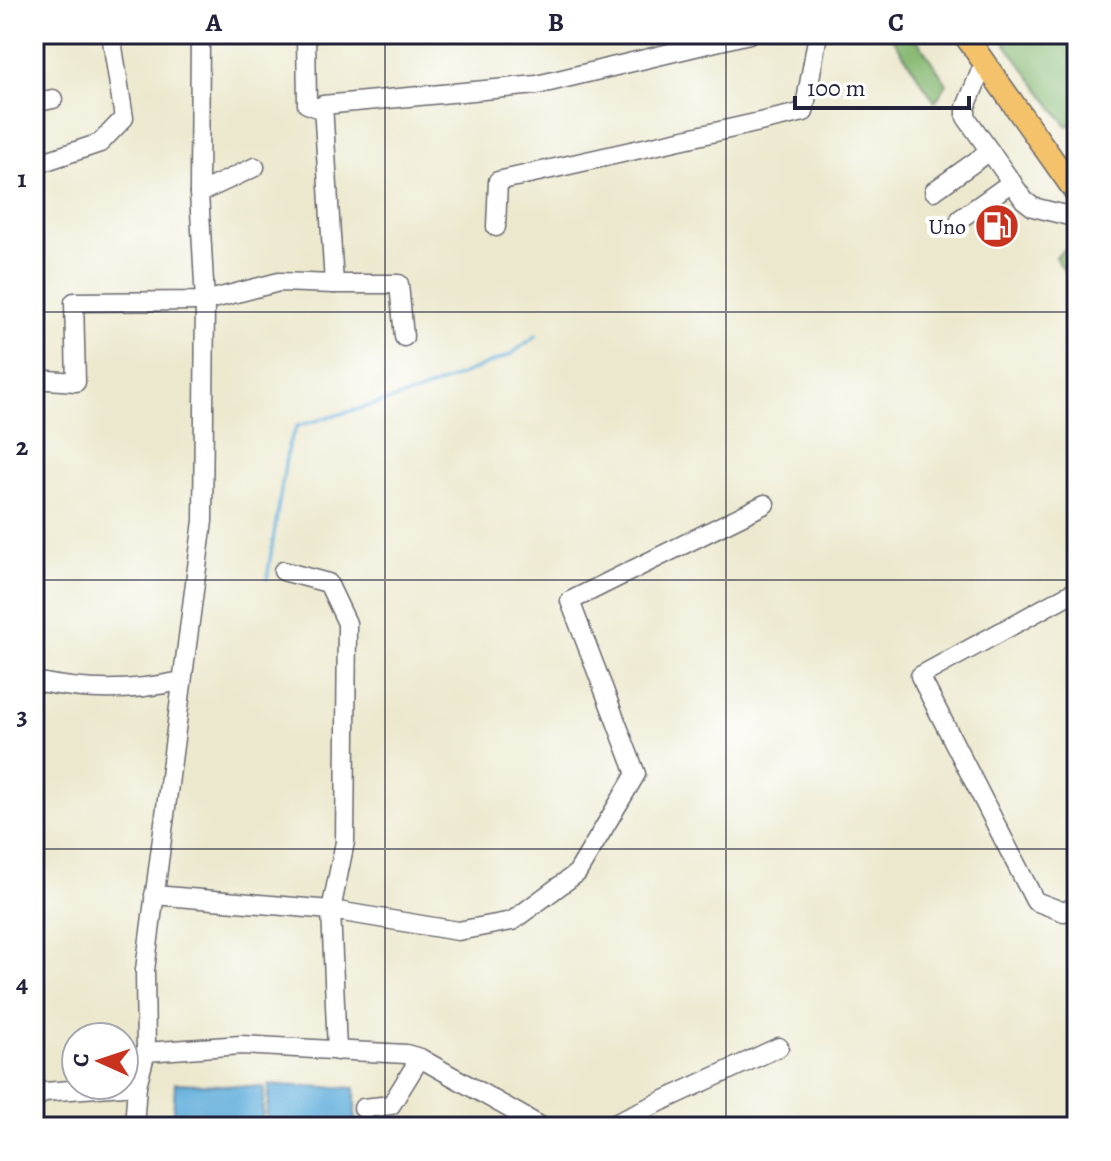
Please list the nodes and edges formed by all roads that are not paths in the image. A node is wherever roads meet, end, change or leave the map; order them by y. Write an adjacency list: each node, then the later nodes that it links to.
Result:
1 (111, 34): 12 (street)
2 (200, 34): 16 (street)
3 (306, 34): 10 (street)
4 (749, 34): 10 (street)
5 (818, 34): 20 (street)
6 (964, 34): 7 (main road)
7 (984, 63): 11 (street); 17 (main road)
8 (53, 99): 9 (street)
9 (34, 103)
10 (323, 110): 21 (street)
11 (990, 151): 14 (street); 15 (street)
12 (34, 165)
13 (255, 167): 16 (street)
14 (1012, 182): 18 (street); 19 (street)
15 (934, 191)
16 (199, 193): 22 (street)
17 (1077, 194)
18 (1077, 218)
19 (960, 219)
20 (496, 227)
21 (334, 284): 22 (street); 23 (street)
22 (205, 301): 24 (street); 29 (street)
23 (404, 337)
24 (34, 379)
25 (765, 504): 32 (street)
26 (283, 571): 32 (street)
27 (1077, 590): 31 (street)
28 (34, 681): 29 (street)
29 (182, 681): 30 (street)
30 (154, 895): 32 (street); 35 (street)
31 (1077, 905)
32 (331, 910): 34 (street)
33 (779, 1047): 44 (street)
34 (337, 1051): 35 (street); 36 (street)
35 (146, 1052): 37 (street)
36 (420, 1058): 41 (street); 43 (street)
37 (140, 1074)
38 (60, 1091): 39 (street)
39 (34, 1100)
40 (136, 1101): 42 (street)
41 (363, 1108)
42 (134, 1127)
43 (542, 1127)
44 (606, 1127)

